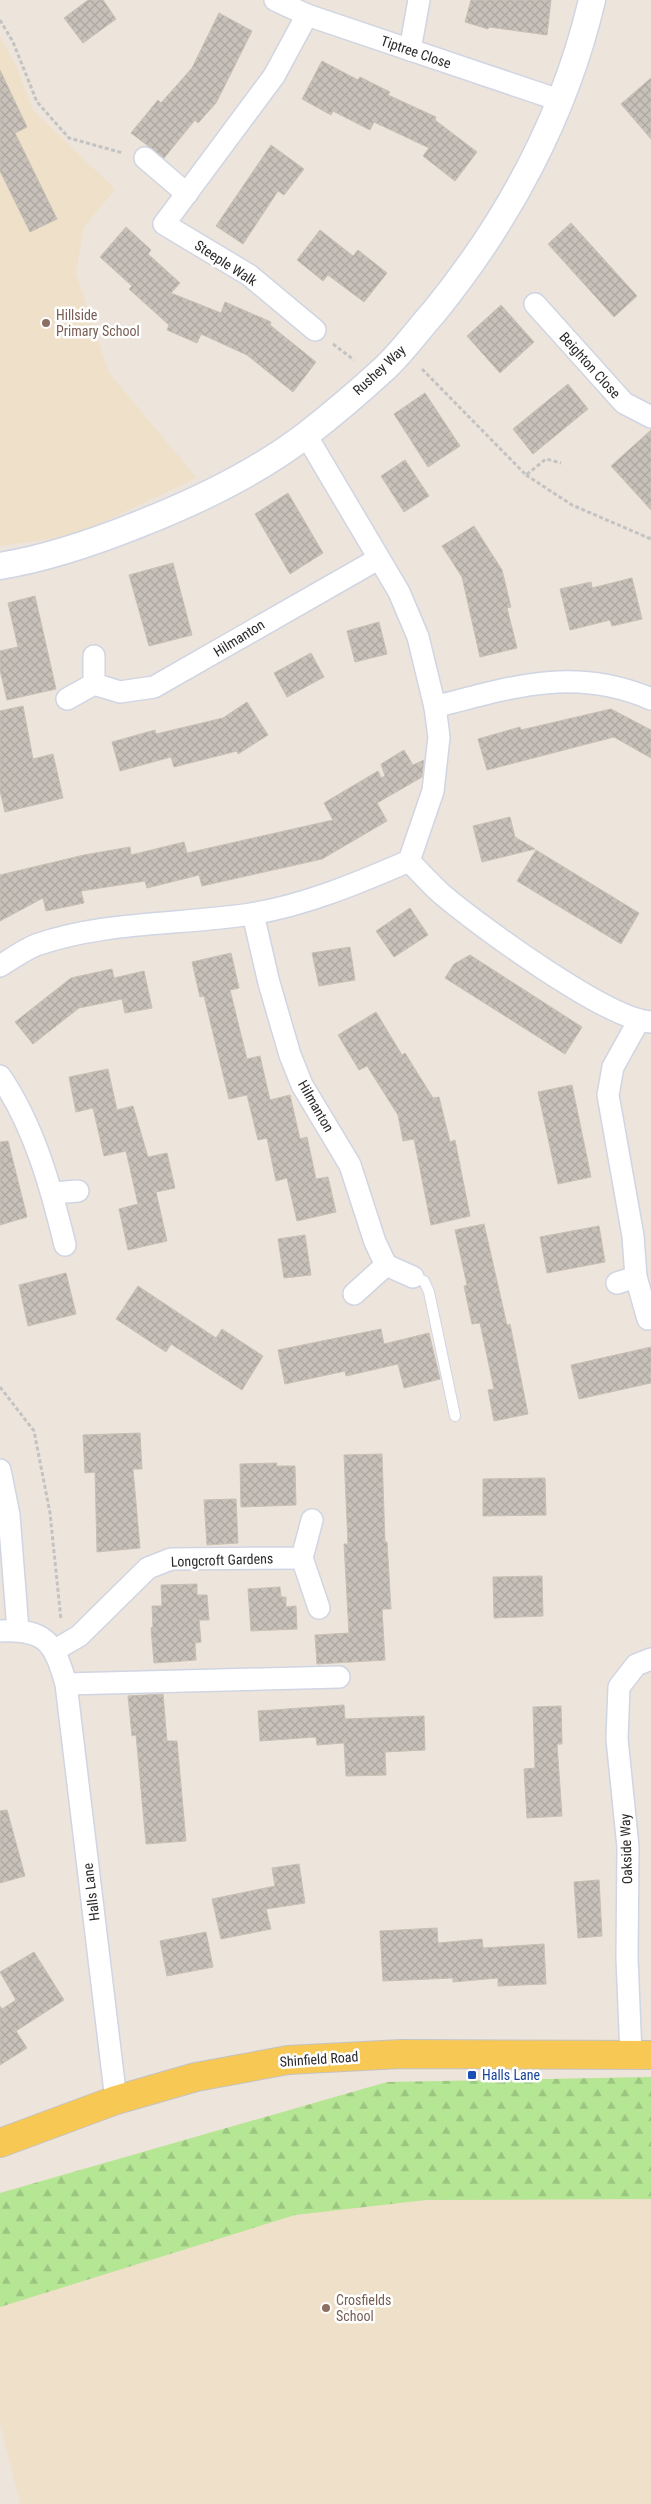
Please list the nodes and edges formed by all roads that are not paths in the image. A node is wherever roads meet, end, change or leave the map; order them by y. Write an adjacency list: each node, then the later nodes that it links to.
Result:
1 (275, 0): 4 (street, Tiptree Close)
2 (419, 0): 5 (street)
3 (592, 0): 6 (street, Rushey Way)
4 (307, 16): 5 (street, Tiptree Close); 8 (street, Steeple Walk)
5 (410, 50): 6 (street, Tiptree Close)
6 (559, 100): 12 (street, Rushey Way)
7 (144, 158): 8 (street)
8 (187, 194): 10 (street, Steeple Walk)
9 (535, 304): 11 (street, Beighton Close)
10 (315, 330)
11 (651, 417)
12 (306, 435): 13 (street); 14 (street, Rushey Way)
13 (378, 559): 16 (street, Hilmanton); 19 (street)
14 (0, 566)
15 (94, 656): 16 (street)
16 (94, 684): 18 (street)
17 (651, 699): 19 (street)
18 (67, 700)
19 (435, 707): 20 (street)
20 (409, 861): 21 (street); 23 (street)
21 (253, 914): 22 (street); 28 (street, Hilmanton)
22 (0, 966)
23 (644, 1022): 31 (street)
24 (0, 1076): 26 (street)
25 (78, 1191): 26 (street)
26 (53, 1193): 27 (street)
27 (65, 1245)
28 (386, 1265): 29 (street); 30 (street)
29 (412, 1277): 32 (lane)
30 (354, 1294)
31 (648, 1319)
32 (455, 1416)
33 (0, 1470): 37 (street)
34 (312, 1520): 35 (street)
35 (302, 1558): 36 (street); 38 (street, Longcroft Gardens)
36 (319, 1608)
37 (9, 1631): 38 (street)
38 (55, 1650): 41 (street, Halls Lane)
39 (651, 1659): 42 (street, Oakside Way)
40 (338, 1677): 41 (street)
41 (66, 1684): 43 (street, Halls Lane)
42 (641, 2055): 43 (main road, Shinfield Road)
43 (116, 2100): 44 (main road, Shinfield Road)
44 (0, 2143)

